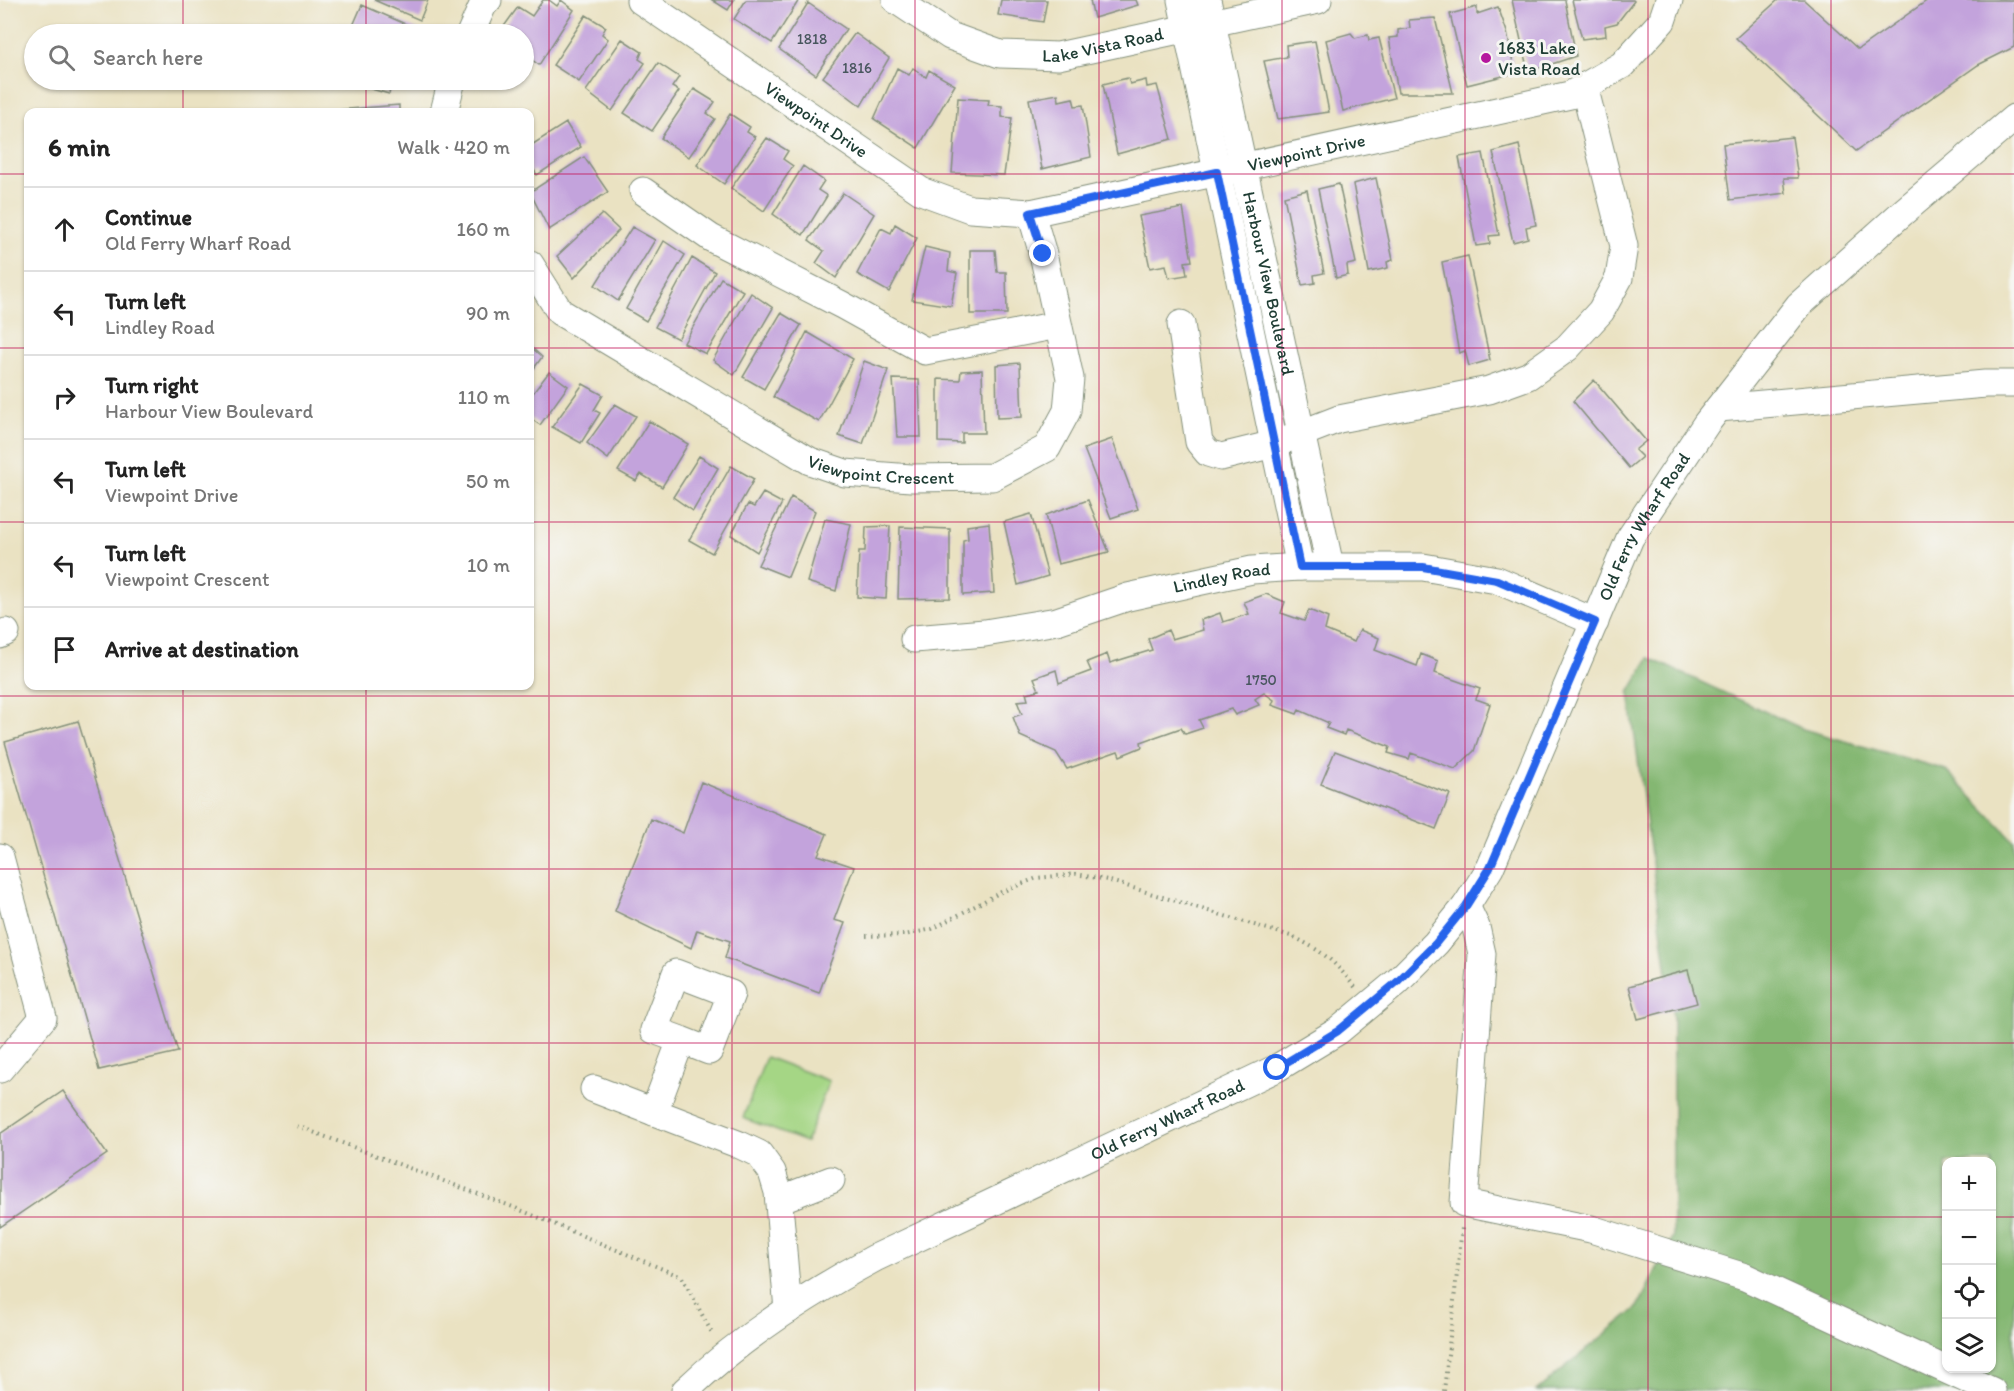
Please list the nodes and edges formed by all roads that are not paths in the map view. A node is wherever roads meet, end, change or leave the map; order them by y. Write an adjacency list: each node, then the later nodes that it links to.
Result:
1 (488, 0): 8 (street)
2 (640, 0): 15 (street, Viewpoint Drive)
3 (896, 0): 7 (street, Lake Vista Road)
4 (1181, 0): 7 (street, Harbour View Boulevard)
5 (1318, 0): 7 (street, Lake Vista Road)
6 (1669, 0): 9 (street, Viewpoint Drive)
7 (1202, 17): 13 (street, Harbour View Boulevard)
8 (474, 24)
9 (1584, 86): 13 (street, Viewpoint Drive); 21 (street)
10 (450, 90): 11 (street)
11 (445, 108)
12 (2014, 118): 20 (street, Old Ferry Wharf Road)
13 (1230, 169): 15 (street, Viewpoint Drive); 21 (street, Harbour View Boulevard); 22 (street, Harbour View Boulevard)
14 (643, 191): 18 (street)
15 (1030, 213): 18 (street, Viewpoint Crescent)
16 (534, 270): 18 (street, Viewpoint Crescent)
17 (1181, 324): 22 (street)
18 (1058, 325)
19 (2014, 384): 20 (street)
20 (1719, 408): 25 (street, Old Ferry Wharf Road)
21 (1301, 434): 22 (street); 23 (street, Harbour View Boulevard)
22 (1274, 444): 24 (street, Harbour View Boulevard)
23 (1330, 566): 24 (street, Lindley Road); 25 (street, Lindley Road)
24 (1300, 567): 26 (street, Lindley Road)
25 (1595, 622): 28 (street, Old Ferry Wharf Road)
26 (914, 639)
27 (0, 857): 30 (street)
28 (1466, 906): 35 (street, Old Ferry Wharf Road); 37 (street)
29 (681, 1040): 32 (street)
30 (0, 1069)
31 (594, 1089): 32 (street)
32 (654, 1112): 34 (street)
33 (831, 1180): 34 (street)
34 (779, 1200): 35 (street)
35 (788, 1310): 36 (street, Old Ferry Wharf Road)
36 (686, 1391)
37 (1992, 1391)

